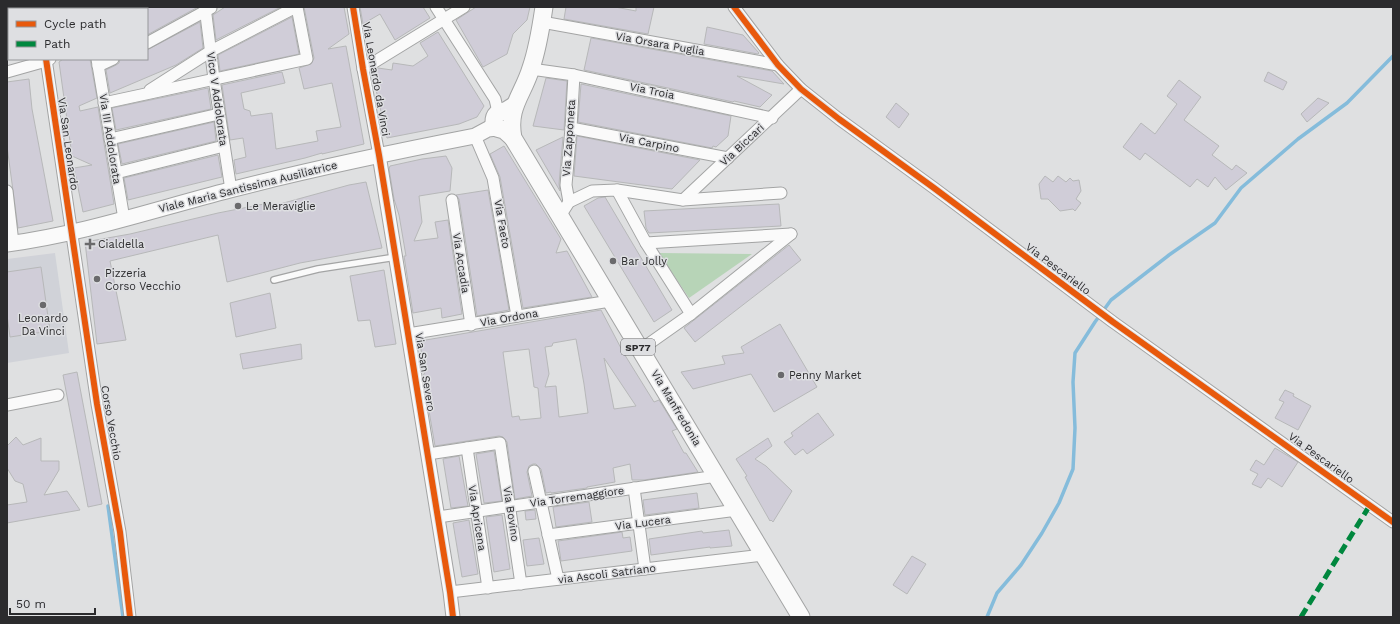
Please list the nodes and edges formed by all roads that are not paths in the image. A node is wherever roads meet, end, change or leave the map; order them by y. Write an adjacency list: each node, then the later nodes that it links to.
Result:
1 (296, 7): 10 (street); 20 (street)
2 (353, 7): 16 (street, Via Leonardo da Vinci)
3 (436, 7): 8 (street, Via Faeto)
4 (464, 7): 8 (street)
5 (734, 7): 15 (street, Via Pescariello)
6 (208, 8): 9 (street); 10 (street, Vico V Addolorata)
7 (543, 15): 15 (street, Via Orsara Puglia); 17 (main road)
8 (444, 20): 16 (street); 26 (street, Via Faeto)
9 (148, 42)
10 (211, 51): 20 (street, Vico V Addolorata); 22 (street)
11 (47, 60): 14 (street); 42 (street, Via San Leonardo)
12 (109, 60): 13 (street)
13 (97, 63): 23 (street, Via III Addolorata)
14 (18, 64): 18 (street)
15 (778, 65): 21 (street, Via Pescariello)
16 (363, 69): 30 (street, Via Leonardo da Vinci)
17 (531, 69): 19 (street, Via Troia); 26 (main road)
18 (7, 72)
19 (574, 75): 25 (street, Via Troia); 27 (street, Via Zapponeta)
20 (214, 79): 22 (street); 24 (street, Vico V Addolorata)
21 (801, 89): 25 (street, Via Biccari); 65 (street, Via Pescariello)
22 (144, 94): 23 (street)
23 (104, 103): 28 (street, Via III Addolorata)
24 (219, 114): 28 (street); 29 (street, Vico V Addolorata)
25 (772, 118): 31 (street, Via Biccari)
26 (501, 123): 30 (main road, Viale Maria Santissima Ausiliatrice); 40 (main road, Via Manfredonia / SP77); 49 (street, Via Faeto)
27 (571, 128): 31 (street, Via Carpino); 39 (street, Via Zapponeta)
28 (110, 139): 32 (street, Via III Addolorata)
29 (224, 146): 32 (street); 33 (street, Vico V Addolorata)
30 (379, 154): 33 (main road, Viale Maria Santissima Ausiliatrice); 45 (street, Via San Severo)
31 (728, 158): 38 (street, Via Biccari)
32 (116, 172): 41 (street, Via III Addolorata)
33 (231, 190): 41 (main road, Viale Maria Santissima Ausiliatrice)
34 (617, 190): 38 (street); 39 (street); 44 (street)
35 (7, 191): 43 (street)
36 (781, 193): 38 (street)
37 (452, 200): 50 (street, Via Accadia)
38 (683, 200)
39 (570, 202): 40 (street)
40 (560, 216): 47 (main road, Via Manfredonia / SP77)
41 (124, 219): 42 (main road, Viale Maria Santissima Ausiliatrice)
42 (71, 232): 43 (main road, Viale Maria Santissima Ausiliatrice); 74 (street, Corso Vecchio)
43 (10, 243)
44 (646, 243): 48 (street); 48 (street)
45 (396, 257): 46 (lane); 51 (street, Via San Severo)
46 (274, 280)
47 (610, 301): 49 (street, Via Ordona); 52 (main road, Via Manfredonia / SP77)
48 (691, 314): 52 (street)
49 (517, 316): 50 (street, Via Ordona)
50 (471, 325): 51 (street, Via Ordona)
51 (408, 334): 56 (street, Via San Severo)
52 (640, 350): 58 (main road, Via Manfredonia / SP77)
53 (58, 396): 54 (street)
54 (7, 405)
55 (467, 448): 56 (street); 61 (street, Via Bovino); 63 (street, Via Apricena)
56 (428, 454): 64 (street, Via San Severo)
57 (534, 471): 60 (street)
58 (717, 476): 59 (street, Via Torremaggiore); 62 (main road, Via Manfredonia / SP77)
59 (634, 488): 60 (street, Via Torremaggiore); 66 (street)
60 (540, 502): 61 (street, Via Torremaggiore); 67 (street)
61 (510, 507): 63 (street, Via Torremaggiore); 71 (street, Via Bovino)
62 (737, 510): 66 (street, Via Lucera); 68 (main road, Via Manfredonia / SP77)
63 (476, 512): 64 (street, Via Torremaggiore); 72 (street, Via Apricena)
64 (438, 517): 73 (street, Via San Severo)
65 (1393, 522)
66 (639, 523): 67 (street, Via Lucera); 69 (street)
67 (548, 535): 70 (street)
68 (763, 555): 69 (street, via Ascoli Satriano); 76 (main road, Via Manfredonia / SP77)
69 (645, 569): 70 (street, via Ascoli Satriano)
70 (558, 579): 71 (street, via Ascoli Satriano)
71 (521, 584): 72 (street, via Ascoli Satriano)
72 (488, 588): 73 (street, via Ascoli Satriano)
73 (450, 592): 75 (street, Via San Severo)
74 (130, 617)
75 (453, 617)
76 (801, 617)

